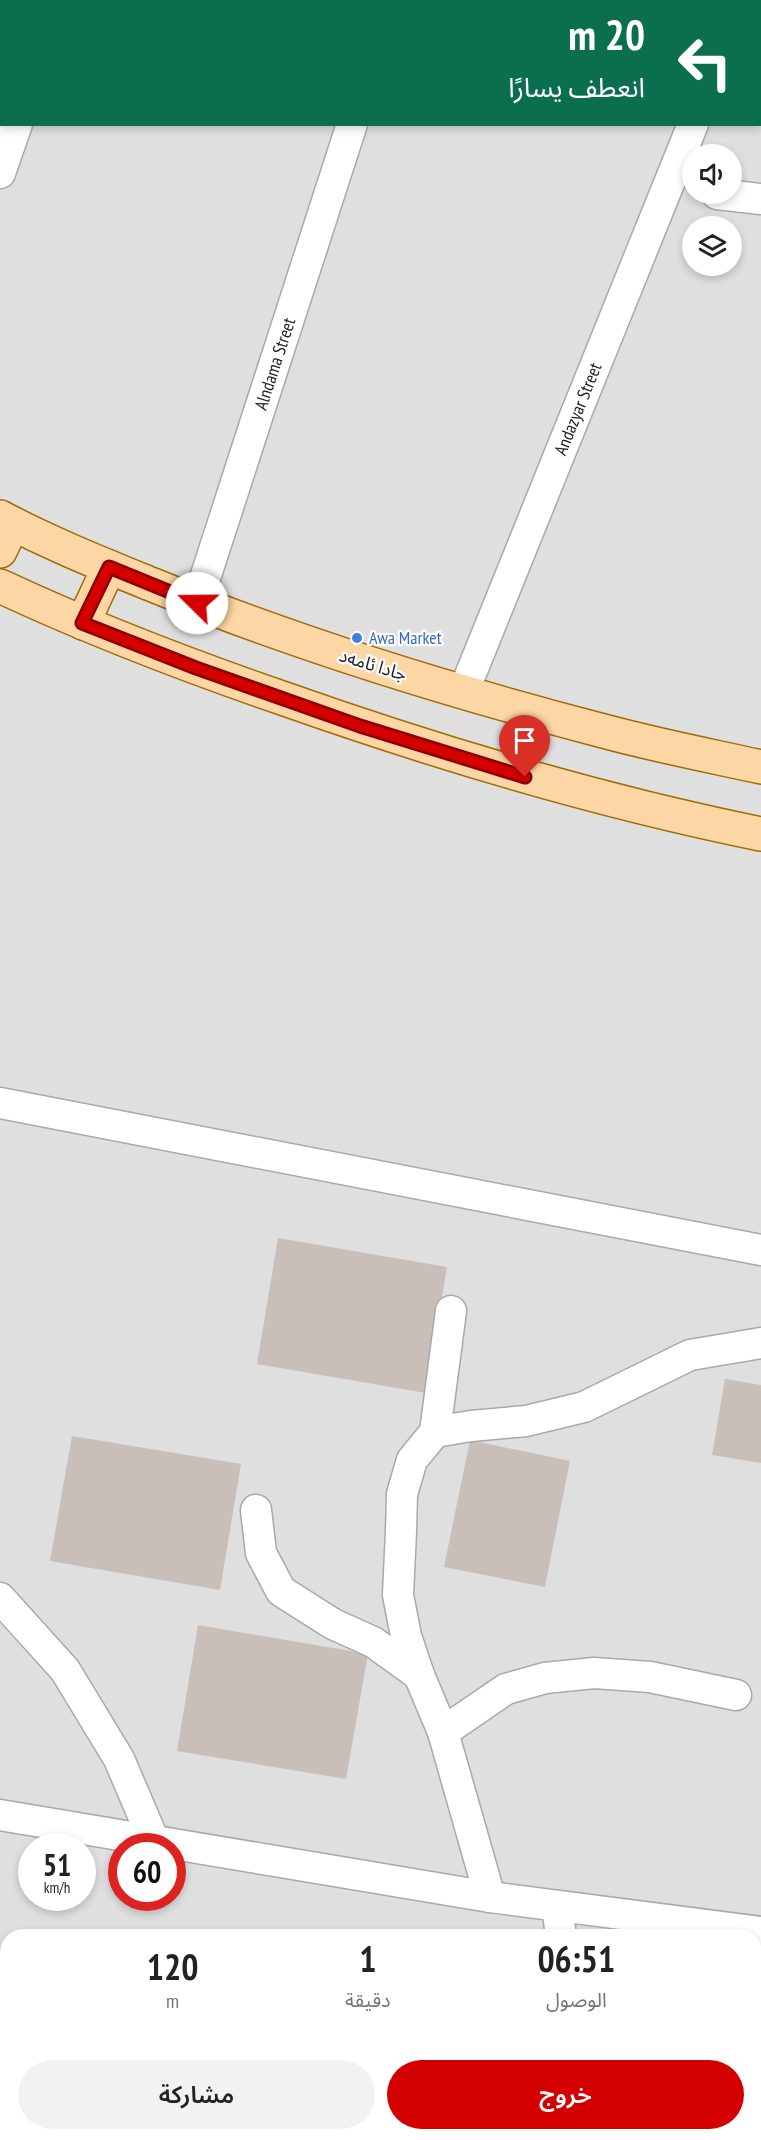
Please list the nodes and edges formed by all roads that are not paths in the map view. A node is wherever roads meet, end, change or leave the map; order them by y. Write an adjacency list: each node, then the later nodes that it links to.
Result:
1 (16, 126): 4 (street)
2 (351, 126): 11 (street, Alndama Street)
3 (693, 126): 5 (street, Andazyar Street)
4 (0, 173)
5 (681, 189): 13 (street, Andazyar Street)
6 (742, 197): 7 (street)
7 (761, 199)
8 (4, 531): 9 (main road, جادا ئامەد)
9 (109, 567): 11 (main road, جادا ئامەد); 12 (main road)
10 (0, 586): 12 (main road)
11 (197, 603): 13 (main road, جادا ئامەد)
12 (82, 623): 15 (main road)
13 (463, 693): 14 (main road, جادا ئامەد)
14 (761, 767)
15 (761, 834)
16 (0, 1103): 17 (street)
17 (761, 1250)
18 (451, 1311): 20 (street)
19 (761, 1343): 20 (street)
20 (435, 1432): 23 (street)
21 (256, 1510): 23 (street)
22 (0, 1598): 28 (street)
23 (419, 1675): 25 (street)
24 (736, 1695): 25 (street)
25 (443, 1732): 30 (street)
26 (0, 1815): 27 (street)
27 (108, 1833)
28 (151, 1833)
29 (186, 1846): 30 (street)
30 (490, 1897): 31 (street)
31 (557, 1906): 32 (street); 33 (street)
32 (560, 1929)
33 (737, 1929)

